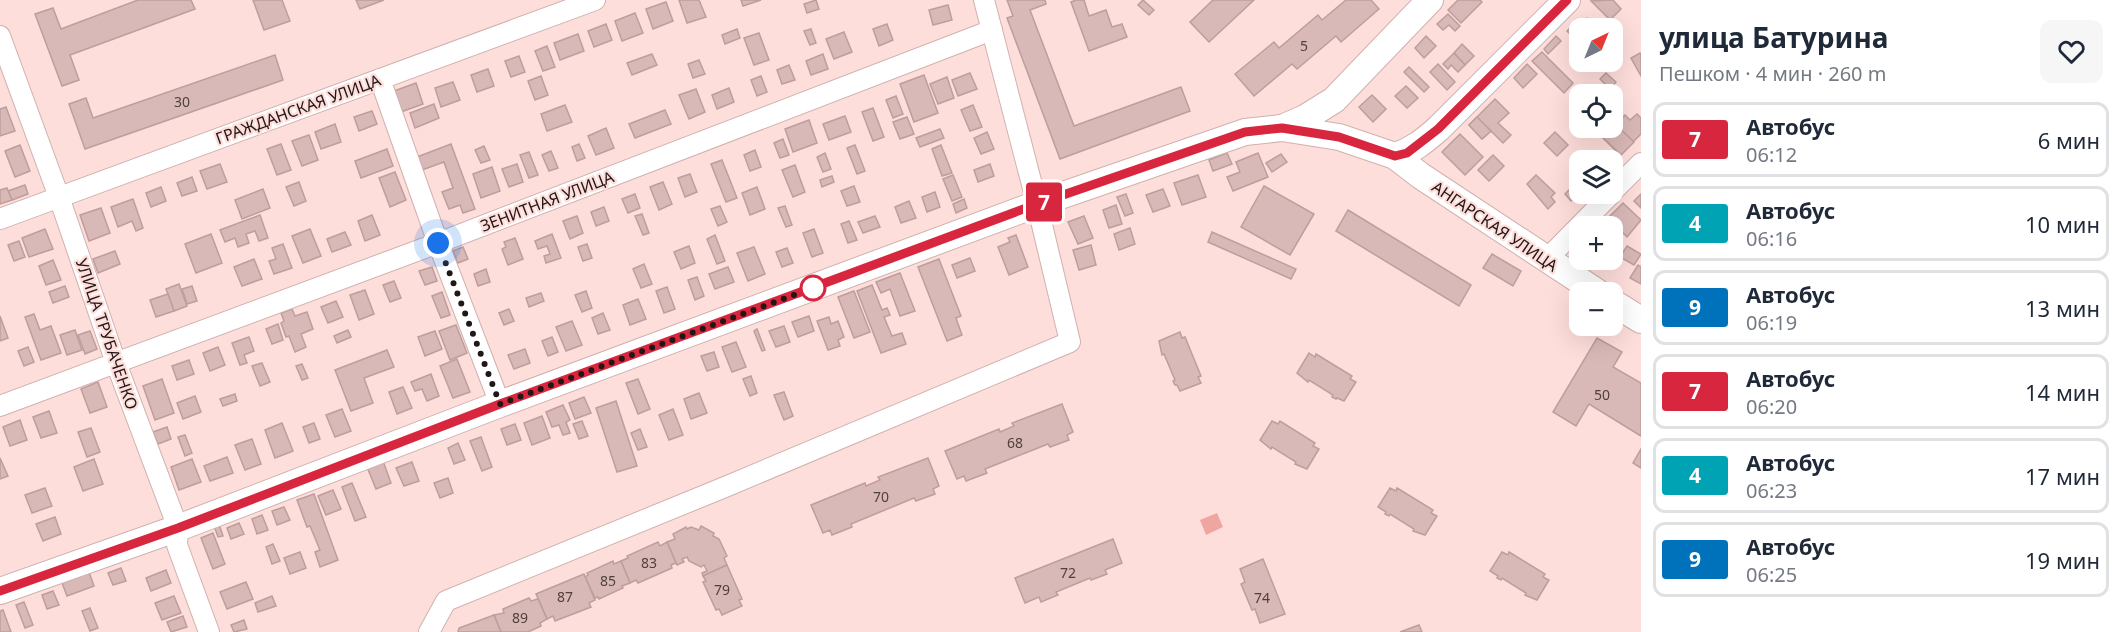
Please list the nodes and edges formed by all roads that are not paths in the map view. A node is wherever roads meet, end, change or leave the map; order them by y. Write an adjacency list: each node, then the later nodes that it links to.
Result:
1 (595, 0): 7 (street, ГРАЖДАНСКАЯ УЛИЦА)
2 (984, 0): 5 (street)
3 (1430, 0): 8 (main road)
4 (1566, 0): 11 (main road)
5 (993, 30): 15 (street); 18 (street, ЗЕНИТНАЯ УЛИЦА)
6 (0, 36): 14 (street, УЛИЦА ТРУБАЧЕНКО)
7 (380, 79): 14 (street, ГРАЖДАНСКАЯ УЛИЦА); 18 (street)
8 (1334, 100): 9 (main road); 10 (main road)
9 (1282, 128): 10 (main road); 15 (main road)
10 (1339, 137): 11 (main road)
11 (1406, 152): 19 (main road, АНГАРСКАЯ УЛИЦА)
12 (1641, 163): 13 (street)
13 (1623, 182)
14 (59, 197): 17 (street, ГРАЖДАНСКАЯ УЛИЦА); 23 (street, УЛИЦА ТРУБАЧЕНКО)
15 (1037, 204): 24 (main road); 29 (street)
16 (1601, 204): 19 (street)
17 (0, 219)
18 (438, 243): 23 (street, ЗЕНИТНАЯ УЛИЦА); 24 (street)
19 (1546, 260): 20 (main road, АНГАРСКАЯ УЛИЦА)
20 (1581, 282)
21 (1623, 309): 22 (main road)
22 (1641, 320)
23 (116, 363): 25 (street, ЗЕНИТНАЯ УЛИЦА); 26 (street, УЛИЦА ТРУБАЧЕНКО)
24 (500, 404): 26 (main road)
25 (0, 406)
26 (178, 528): 27 (main road); 28 (street, УЛИЦА ТРУБАЧЕНКО)
27 (0, 591)
28 (209, 632)
29 (429, 632)

